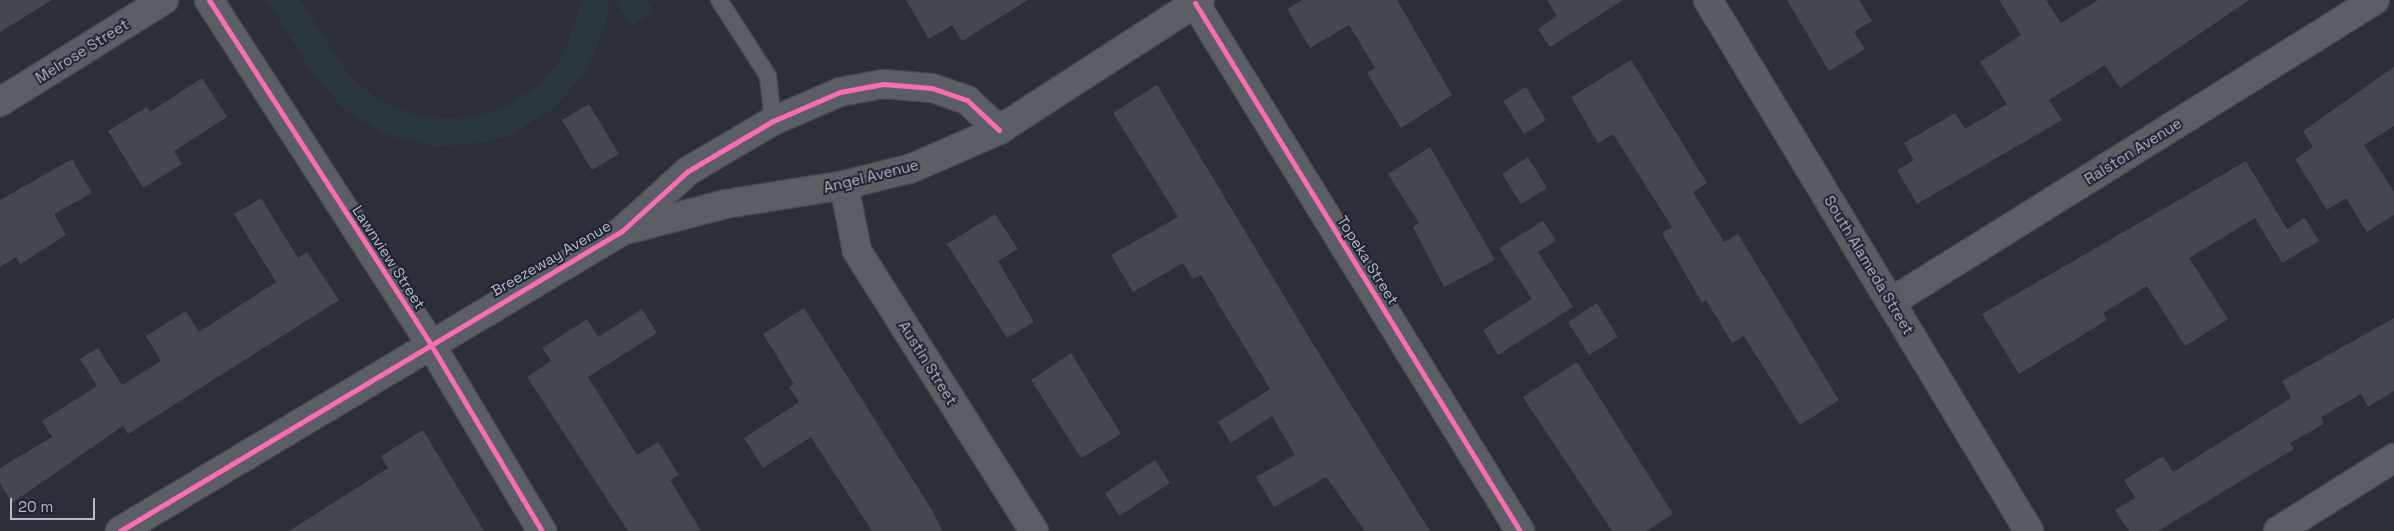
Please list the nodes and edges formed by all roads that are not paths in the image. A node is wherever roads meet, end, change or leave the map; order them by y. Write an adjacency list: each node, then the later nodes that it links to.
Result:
1 (164, 0): 7 (street, Melrose Street)
2 (209, 0): 13 (street, Lawnview Street)
3 (719, 0): 8 (lane)
4 (1708, 0): 12 (main road, South Alameda Street)
5 (2375, 0): 12 (street, Ralston Avenue)
6 (1197, 2): 9 (street, Angel Avenue); 18 (street, Topeka Street)
7 (0, 102)
8 (773, 120): 9 (street, Breezeway Avenue); 11 (street, Breezeway Avenue)
9 (999, 130): 10 (street, Angel Avenue)
10 (844, 185): 11 (street, Angel Avenue); 17 (street, Austin Street)
11 (622, 230): 13 (street, Breezeway Avenue)
12 (1891, 302): 19 (main road, South Alameda Street)
13 (431, 344): 15 (street, Breezeway Avenue); 16 (street, Lawnview Street)
14 (2394, 458): 20 (street)
15 (120, 531)
16 (542, 531)
17 (1034, 531)
18 (1520, 531)
19 (2029, 531)
20 (2278, 531)

